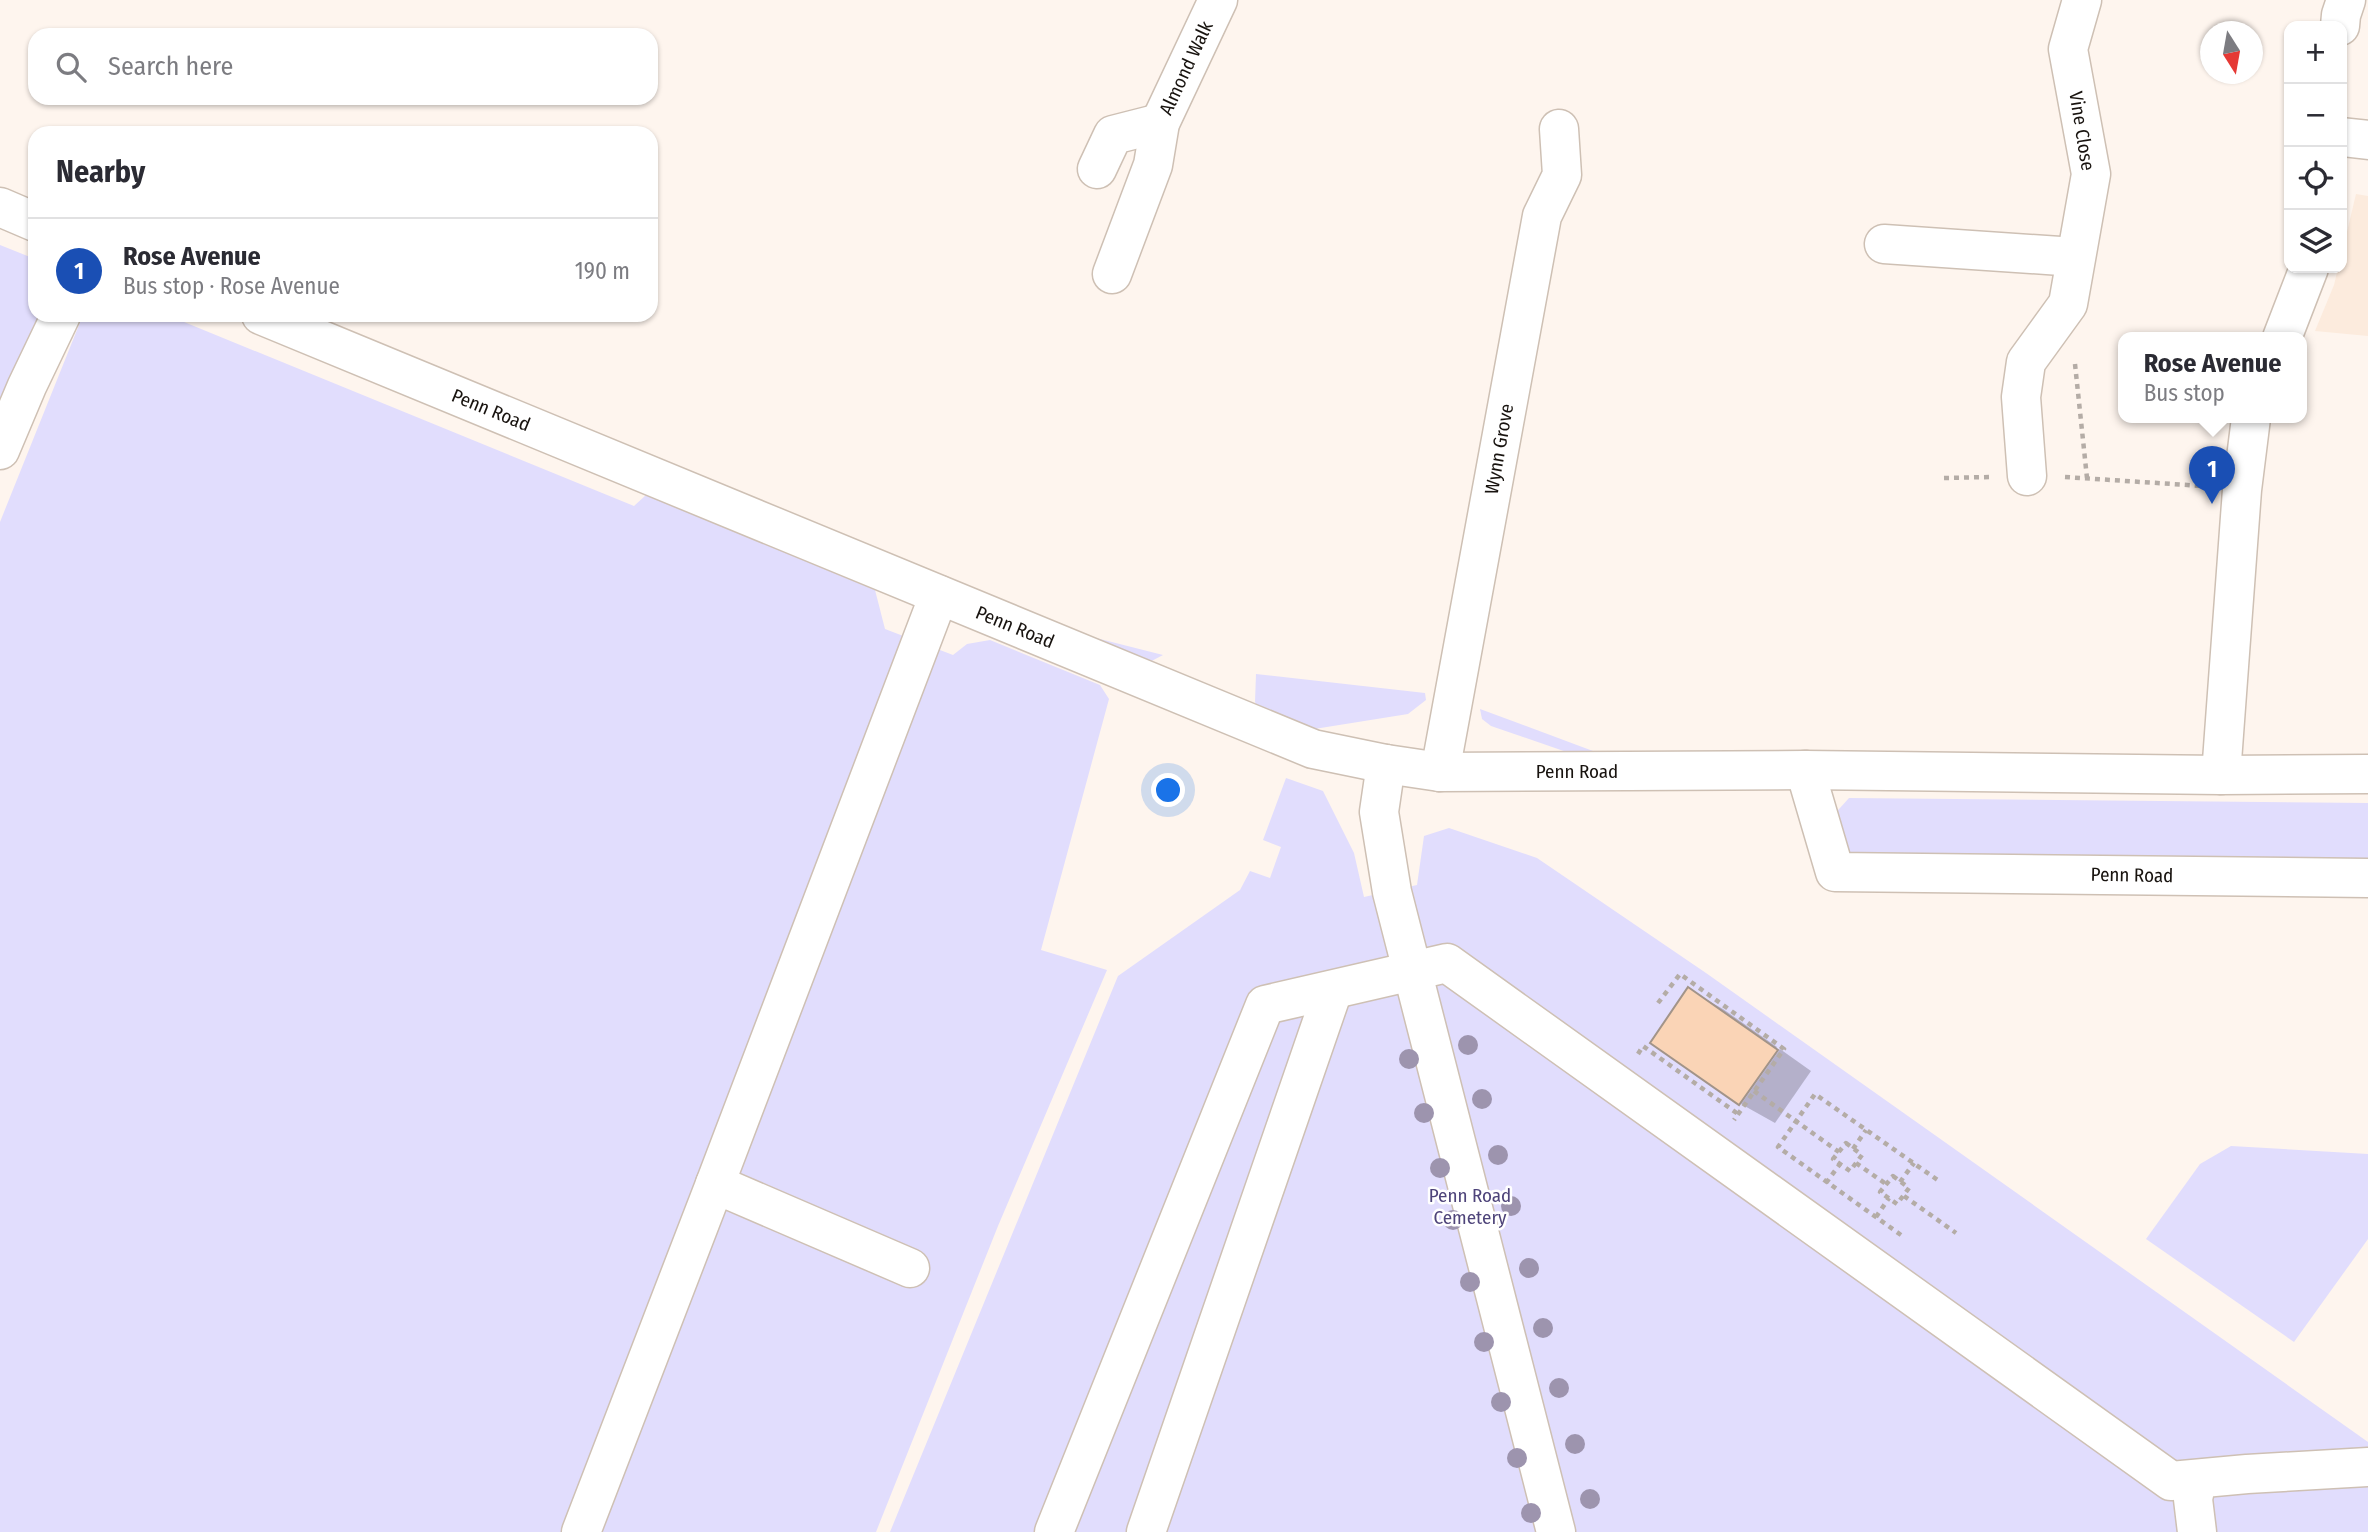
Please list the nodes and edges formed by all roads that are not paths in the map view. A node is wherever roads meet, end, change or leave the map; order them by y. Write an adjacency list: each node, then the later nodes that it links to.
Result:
1 (2082, 0): 13 (main road, Vine Close)
2 (2346, 0): 4 (main road)
3 (1206, 4): 5 (main road, Almond Walk)
4 (2340, 21)
5 (1160, 123): 9 (main road); 15 (main road, Almond Walk)
6 (1559, 129): 25 (main road, Wynn Grove)
7 (2347, 138): 8 (main road)
8 (2368, 140)
9 (1097, 169)
10 (0, 207): 11 (main road)
11 (28, 219)
12 (1884, 244): 13 (main road)
13 (2075, 257): 21 (main road, Vine Close)
14 (2307, 273): 18 (main road)
15 (1112, 274)
16 (58, 322): 20 (main road)
17 (278, 322): 22 (main road, Penn Road)
18 (2284, 332)
19 (2250, 423): 26 (main road)
20 (0, 450)
21 (2027, 476)
22 (939, 596): 23 (main road, Penn Road); 31 (main road)
23 (1385, 764): 25 (main road, Penn Road); 29 (main road)
24 (1805, 770): 25 (main road, Penn Road); 26 (main road, Penn Road); 28 (main road, Penn Road)
25 (1440, 772)
26 (2221, 775): 27 (main road, Penn Road)
27 (2368, 775)
28 (2368, 878)
29 (1414, 971): 30 (main road); 34 (main road); 38 (main road)
30 (1333, 990): 36 (main road); 37 (main road)
31 (715, 1184): 32 (main road); 35 (main road)
32 (910, 1268)
33 (2368, 1467): 34 (main road)
34 (2197, 1480): 39 (main road)
35 (581, 1532)
36 (1054, 1532)
37 (1146, 1532)
38 (1556, 1532)
39 (2197, 1532)

